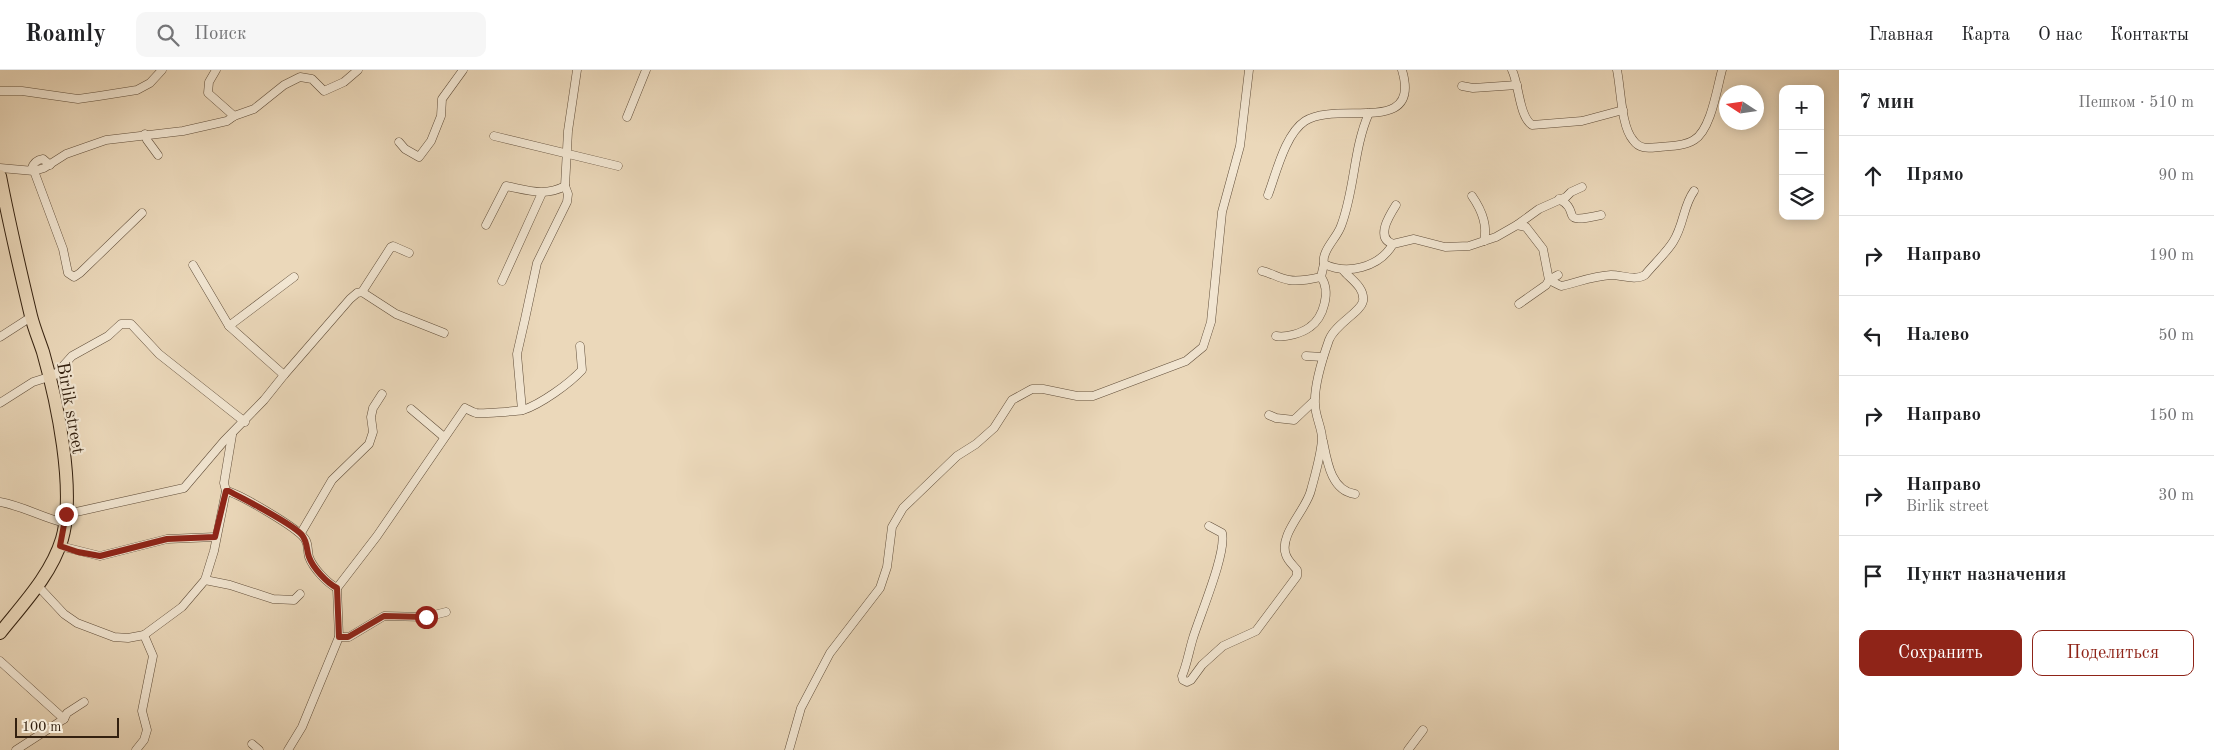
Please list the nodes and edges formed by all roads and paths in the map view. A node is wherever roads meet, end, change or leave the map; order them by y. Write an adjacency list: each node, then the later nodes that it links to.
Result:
1 (162, 70): 14 (street)
2 (216, 70): 17 (street)
3 (358, 70): 17 (street)
4 (463, 70): 21 (street)
5 (577, 70): 23 (street)
6 (646, 70): 18 (street)
7 (1249, 70): 99 (street)
8 (1402, 70): 16 (street)
9 (1512, 70): 13 (street)
10 (1617, 70): 15 (street)
11 (1722, 70): 22 (street)
12 (1462, 86): 13 (street)
13 (1517, 86): 15 (street)
14 (0, 91)
15 (1623, 110): 22 (street)
16 (1369, 113): 34 (street); 45 (street)
17 (234, 116): 19 (street)
18 (628, 117)
19 (145, 134): 24 (street); 28 (street)
20 (494, 136): 23 (street)
21 (399, 142)
22 (1645, 149): 25 (street)
23 (566, 153): 26 (street); 30 (street)
24 (158, 155)
25 (1644, 157)
26 (618, 166)
27 (0, 168): 28 (street)
28 (33, 170): 38 (street)
29 (0, 176): 56 (main road, Birlik street)
30 (565, 186): 33 (street); 70 (street)
31 (1582, 187): 36 (street)
32 (1694, 191): 52 (street)
33 (542, 193): 40 (street); 53 (street)
34 (1268, 196)
35 (1472, 196): 42 (street)
36 (1559, 199): 39 (street); 41 (street)
37 (1396, 205): 43 (street)
38 (142, 213)
39 (1601, 215)
40 (486, 225)
41 (1517, 225): 42 (street); 52 (street)
42 (1484, 241): 43 (street)
43 (1393, 244): 47 (street)
44 (409, 253): 54 (street)
45 (1324, 264): 47 (street); 51 (street)
46 (194, 265): 57 (street)
47 (1343, 270): 63 (street)
48 (1262, 271): 51 (street)
49 (1558, 275): 52 (street)
50 (294, 277): 57 (street)
51 (1321, 277): 59 (street)
52 (1549, 280): 55 (street)
53 (502, 281)
54 (362, 292): 58 (street); 64 (street)
55 (1519, 304)
56 (32, 316): 60 (street); 65 (main road, Birlik street)
57 (229, 326): 64 (street)
58 (444, 333)
59 (1276, 336)
60 (0, 337)
61 (580, 346): 70 (street)
62 (1306, 356): 63 (street)
63 (1323, 357): 67 (street)
64 (284, 375): 72 (street)
65 (49, 379): 68 (street); 72 (street); 79 (main road, Birlik street)
66 (382, 394): 81 (street)
67 (1314, 402): 71 (street); 75 (street)
68 (0, 403)
69 (411, 409): 74 (street)
70 (522, 410): 74 (street)
71 (1270, 414)
72 (245, 422): 73 (street)
73 (232, 435): 76 (street); 79 (street)
74 (444, 437): 86 (street)
75 (1322, 437): 77 (street); 80 (street)
76 (226, 491): 81 (street); 82 (street)
77 (1355, 494)
78 (0, 502): 79 (street)
79 (66, 518): 83 (main road, Birlik street)
80 (1209, 526)
81 (301, 533): 86 (street)
82 (215, 537): 83 (street); 84 (street)
83 (60, 546): 85 (main road, Birlik street)
84 (205, 580): 87 (street); 90 (street)
85 (38, 585): 89 (main road, Birlik street); 90 (street)
86 (337, 588): 91 (street)
87 (300, 594)
88 (446, 612): 91 (street)
89 (0, 633)
90 (144, 635): 97 (street)
91 (339, 637): 98 (street)
92 (0, 661): 94 (street)
93 (84, 702): 94 (street)
94 (64, 719): 96 (street)
95 (1423, 730): 100 (street)
96 (16, 750)
97 (136, 750)
98 (288, 750)
99 (789, 750)
100 (1408, 750)

